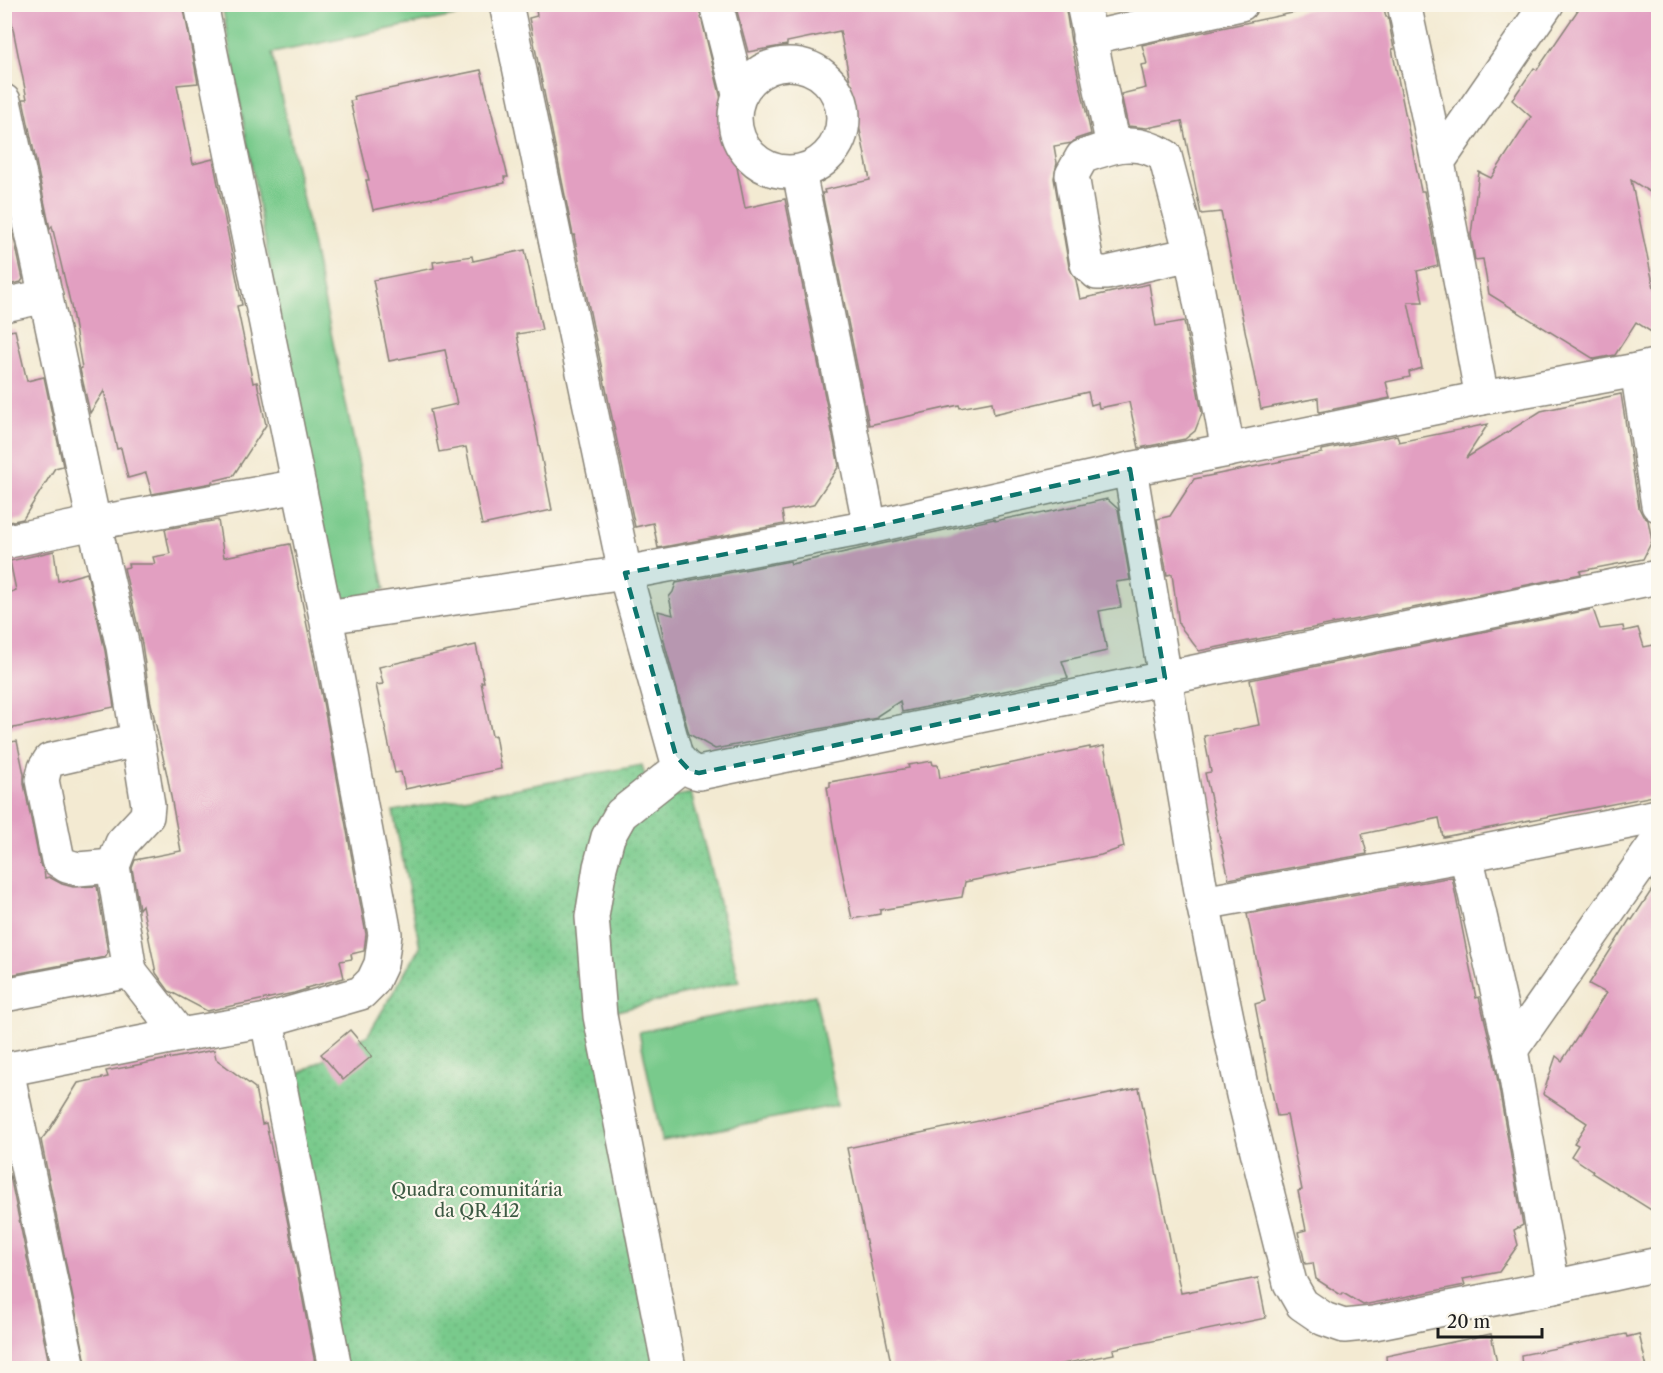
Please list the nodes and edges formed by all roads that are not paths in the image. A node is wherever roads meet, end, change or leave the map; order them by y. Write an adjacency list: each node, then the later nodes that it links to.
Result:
1 (201, 4): 21 (street)
2 (506, 4): 26 (street)
3 (716, 4): 9 (street)
4 (1083, 4): 8 (street)
5 (1241, 4): 8 (street)
6 (1404, 4): 12 (street)
7 (1547, 4): 12 (street)
8 (1089, 38): 11 (street)
9 (739, 94): 13 (street); 13 (street)
10 (4, 101): 15 (street)
11 (1113, 146): 14 (street); 14 (street)
12 (1438, 162): 18 (street)
13 (799, 172): 24 (street)
14 (1191, 254): 19 (street)
15 (46, 296): 16 (street); 23 (street)
16 (4, 305)
17 (1648, 367): 18 (street); 22 (street)
18 (1482, 398): 19 (street)
19 (1228, 450): 20 (street)
20 (1130, 469): 24 (street); 29 (street)
21 (299, 486): 23 (street); 28 (street)
22 (1659, 505)
23 (94, 524): 25 (street); 30 (street)
24 (870, 527): 26 (street)
25 (4, 542)
26 (626, 573): 28 (street); 31 (street)
27 (1659, 577): 29 (street)
28 (326, 617): 39 (street)
29 (1165, 678): 31 (street); 36 (street)
30 (137, 740): 35 (street); 35 (street)
31 (683, 765): 47 (street)
32 (1659, 816): 34 (street)
33 (1659, 840): 41 (street)
34 (1466, 855): 36 (street); 41 (street)
35 (113, 866): 37 (street)
36 (1203, 903): 44 (street)
37 (130, 971): 38 (street); 40 (street)
38 (4, 995)
39 (267, 1020): 40 (street); 46 (street)
40 (180, 1035): 42 (street)
41 (1511, 1050): 44 (street)
42 (6, 1070): 45 (street)
43 (1659, 1264): 44 (street)
44 (1553, 1287)
45 (69, 1368)
46 (335, 1368)
47 (669, 1368)

